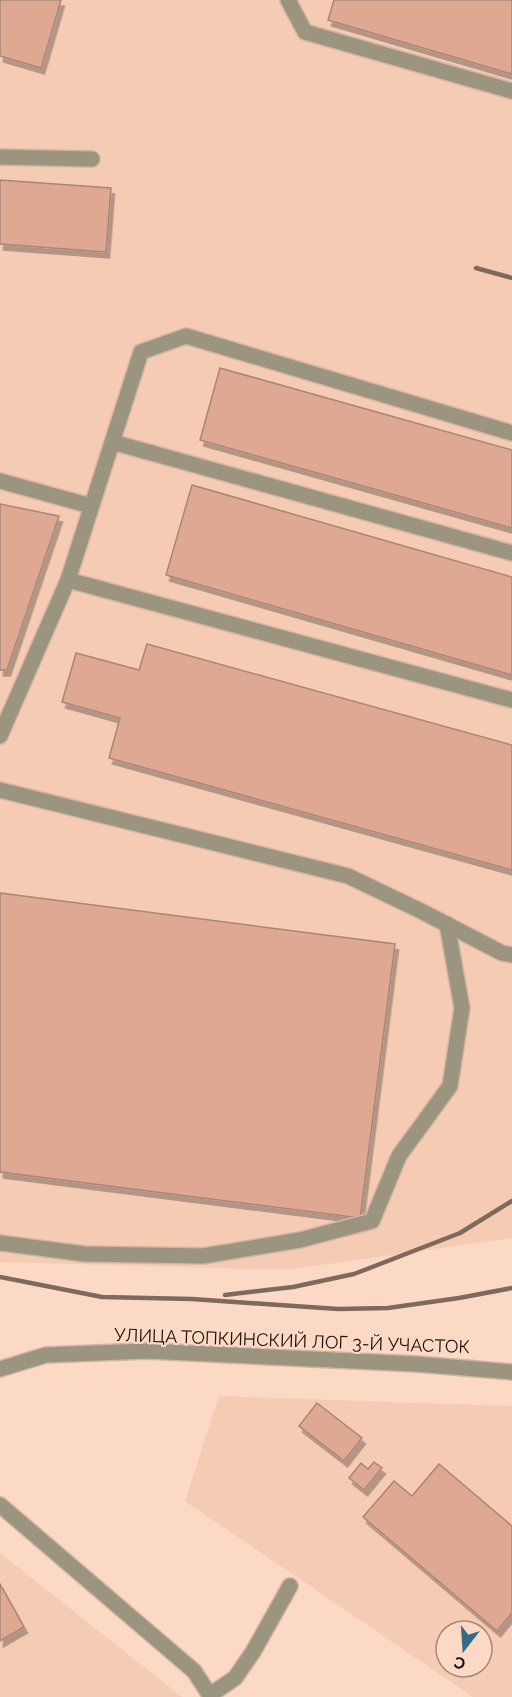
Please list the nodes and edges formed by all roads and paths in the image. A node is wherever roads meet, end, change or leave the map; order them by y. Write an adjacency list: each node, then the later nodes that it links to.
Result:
1 (288, 0): 2 (street)
2 (512, 91)
3 (0, 157): 4 (street)
4 (92, 159)
5 (512, 433): 6 (street)
6 (112, 442): 8 (street); 9 (street)
7 (0, 481): 8 (street)
8 (92, 506): 10 (street)
9 (512, 553)
10 (68, 580): 11 (street); 12 (street)
11 (512, 700)
12 (0, 736)
13 (0, 790): 14 (street)
14 (447, 924): 15 (street); 16 (street)
15 (512, 955)
16 (0, 1243)
17 (0, 1369): 18 (street, УЛИЦА ТОПКИНСКИЙ ЛОГ 3-Й УЧАСТОК)
18 (512, 1372)
19 (0, 1505): 21 (street)
20 (291, 1586): 21 (street)
21 (210, 1696)

